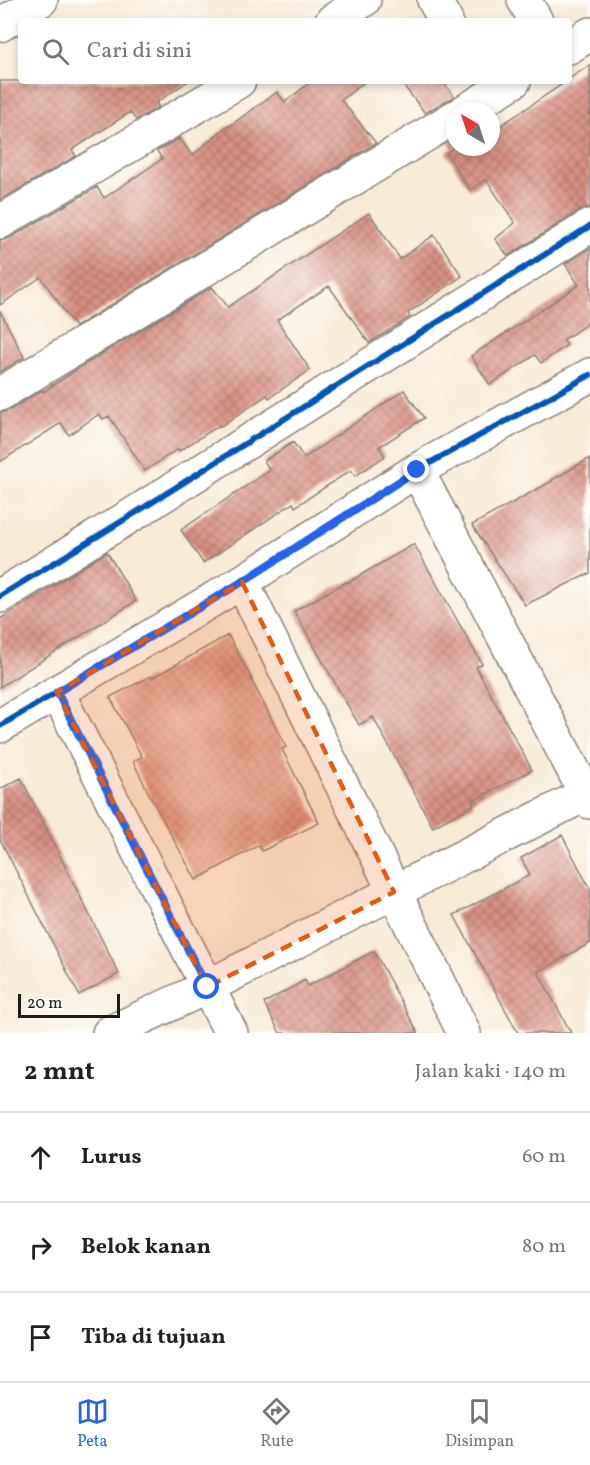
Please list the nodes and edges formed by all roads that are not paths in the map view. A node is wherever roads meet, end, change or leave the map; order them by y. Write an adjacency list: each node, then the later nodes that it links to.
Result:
1 (41, 0): 8 (street)
2 (364, 0): 5 (street)
3 (434, 0): 6 (street)
4 (524, 0): 7 (street)
5 (337, 18)
6 (444, 18)
7 (534, 18)
8 (0, 25)
9 (590, 34): 10 (street)
10 (572, 45)
11 (234, 84): 13 (street)
12 (446, 122): 16 (street)
13 (0, 222)
14 (590, 226): 19 (street)
15 (590, 375): 17 (street)
16 (0, 394)
17 (417, 470): 18 (street); 22 (street)
18 (242, 582): 20 (street); 23 (street)
19 (0, 596)
20 (57, 692): 21 (street); 24 (street)
21 (0, 726)
22 (589, 796): 23 (street)
23 (394, 892): 24 (street); 27 (street)
24 (207, 987): 25 (street); 26 (street)
25 (109, 1033)
26 (231, 1033)
27 (464, 1033)

